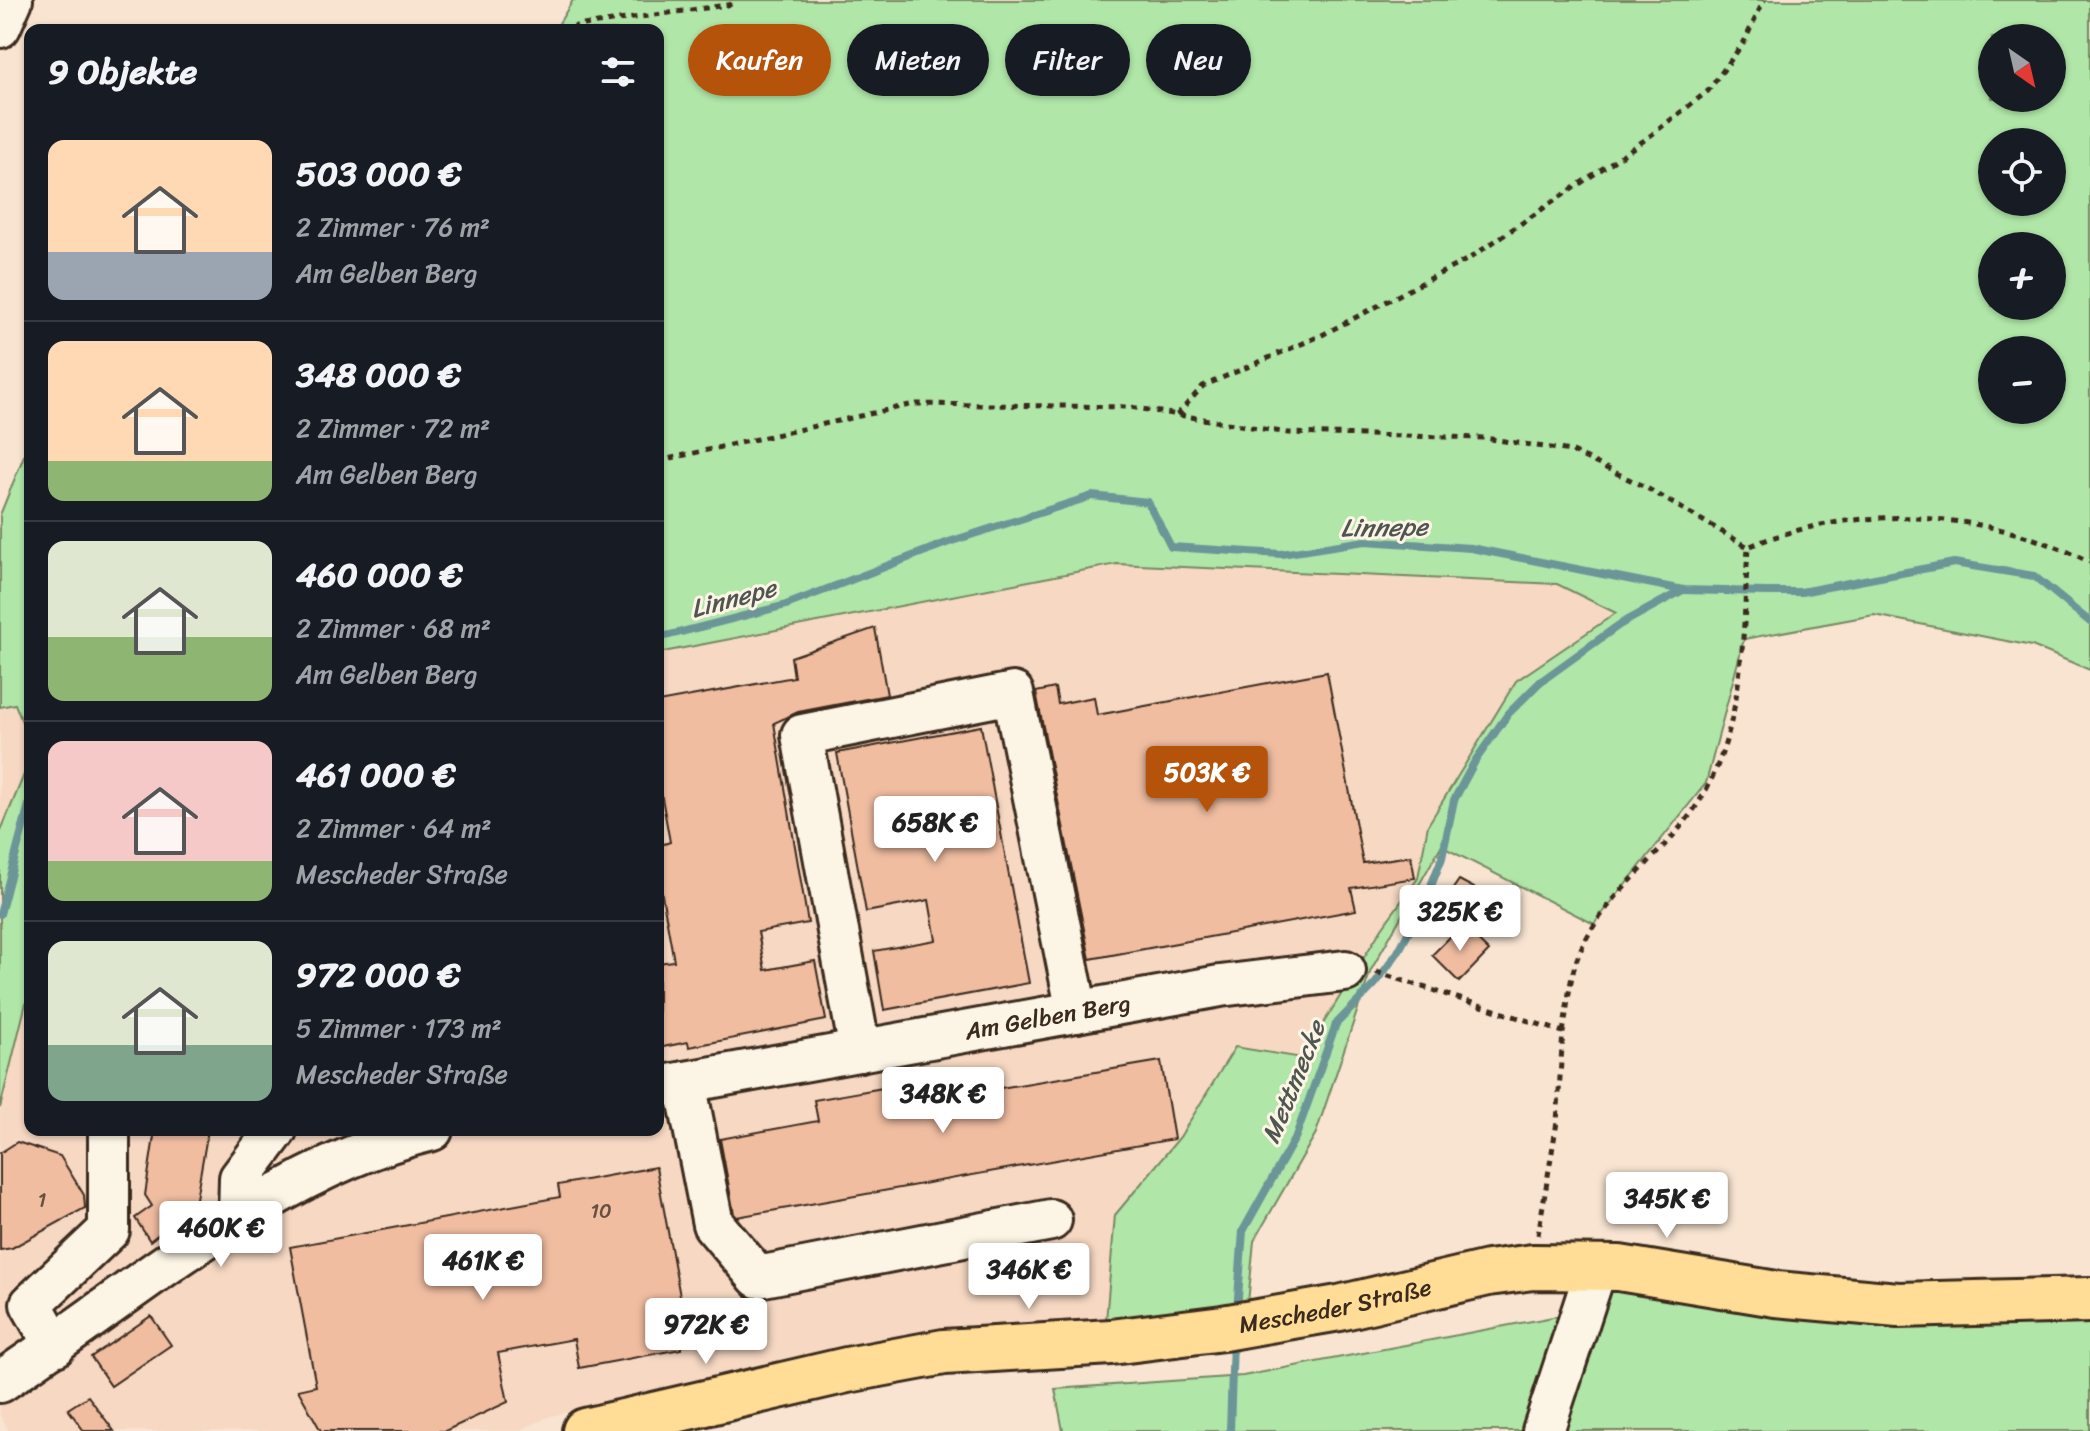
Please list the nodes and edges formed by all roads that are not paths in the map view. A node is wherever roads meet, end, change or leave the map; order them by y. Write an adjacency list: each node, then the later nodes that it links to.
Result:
1 (12, 0): 2 (street)
2 (0, 27)
3 (1358, 971): 4 (street, Am Gelben Berg)
4 (1077, 1012): 5 (street, Am Gelben Berg); 5 (street)
5 (860, 1051): 6 (street, Am Gelben Berg)
6 (672, 1084): 11 (street)
7 (109, 1136): 14 (street)
8 (272, 1136): 10 (street)
9 (413, 1136): 10 (street)
10 (239, 1218): 14 (street)
11 (1051, 1220)
12 (1597, 1266): 13 (main road, Mescheder Straße); 16 (main road, Mescheder Straße); 17 (street)
13 (2090, 1300)
14 (55, 1346): 15 (street)
15 (0, 1382)
16 (585, 1431)
17 (1543, 1431)

